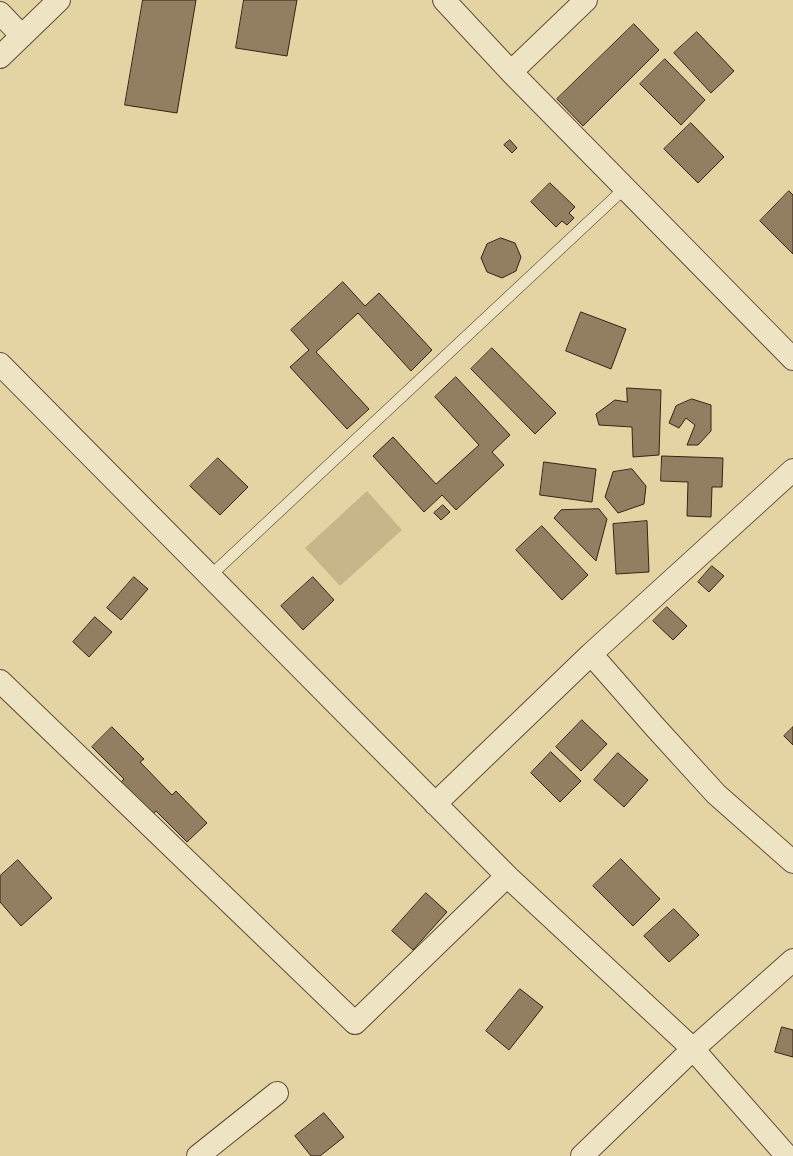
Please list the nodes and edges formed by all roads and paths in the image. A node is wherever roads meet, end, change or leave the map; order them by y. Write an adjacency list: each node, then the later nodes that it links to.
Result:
1 (59, 0): 5 (street)
2 (444, 0): 7 (street)
3 (586, 0): 7 (street)
4 (0, 13): 5 (street)
5 (22, 36): 6 (street)
6 (0, 57)
7 (511, 72): 8 (street)
8 (625, 188): 9 (street); 12 (lane)
9 (793, 359)
10 (0, 364): 12 (street)
11 (793, 470): 13 (street)
12 (210, 576): 15 (street)
13 (592, 654): 15 (street); 16 (street)
14 (0, 681): 17 (street)
15 (436, 804): 17 (street)
16 (793, 862)
17 (507, 876): 19 (street)
18 (793, 960): 19 (street)
19 (694, 1049): 22 (street); 23 (street)
20 (277, 1093): 21 (street)
21 (198, 1156)
22 (582, 1156)
23 (787, 1156)

